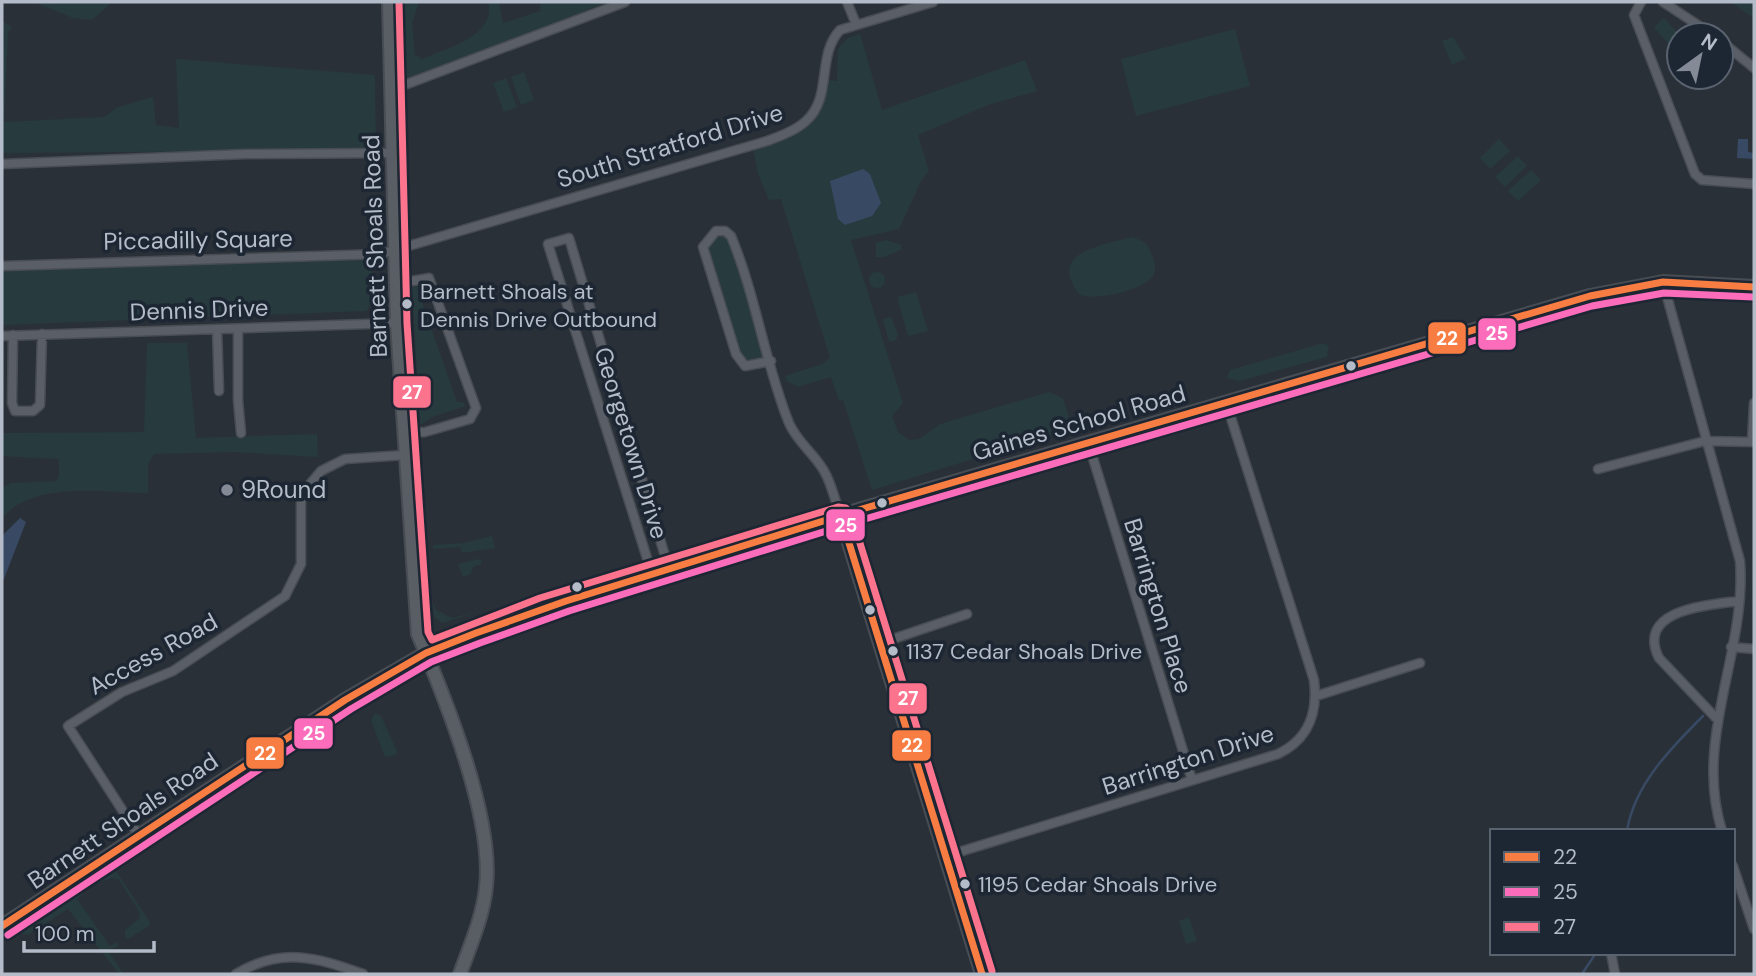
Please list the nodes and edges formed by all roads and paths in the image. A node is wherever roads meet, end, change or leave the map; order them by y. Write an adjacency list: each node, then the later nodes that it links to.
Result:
1 (389, 2): 11 (main road, Barnett Shoals Road)
2 (625, 2): 11 (street)
3 (847, 2): 8 (street)
4 (933, 2): 8 (street, South Stratford Drive)
5 (1641, 2): 14 (street)
6 (1663, 2): 7 (street)
7 (1692, 21)
8 (856, 23): 15 (street, South Stratford Drive)
9 (1735, 52): 10 (street)
10 (1754, 68)
11 (391, 90): 12 (main road, Barnett Shoals Road)
12 (393, 153): 13 (street); 15 (main road, Barnett Shoals Road)
13 (2, 164)
14 (1754, 184)
15 (395, 251): 16 (street, Piccadilly Square); 18 (main road, Barnett Shoals Road)
16 (2, 265)
17 (1663, 282): 19 (main road, Gaines School Road); 28 (main road, Gaines School Road); 32 (street)
18 (396, 284): 20 (main road, Barnett Shoals Road); 31 (street)
19 (1754, 286)
20 (397, 323): 22 (street, Dennis Drive); 31 (main road, Barnett Shoals Road)
21 (217, 329): 22 (street, Dennis Drive); 23 (street, Dennis Drive); 27 (street)
22 (238, 329): 30 (street)
23 (42, 334): 25 (street, Dennis Drive); 25 (street)
24 (2, 335): 25 (street, Dennis Drive)
25 (13, 335)
26 (771, 361): 26 (street); 37 (street)
27 (219, 391)
28 (1226, 402): 33 (main road, Gaines School Road); 47 (street, Barrington Drive)
29 (1754, 403): 34 (street)
30 (241, 433)
31 (404, 433): 35 (main road, Barnett Shoals Road)
32 (1705, 440): 34 (street); 36 (street); 40 (street)
33 (1088, 442): 37 (main road, Gaines School Road); 49 (street, Barrington Place)
34 (1753, 442)
35 (405, 455): 45 (main road, Barnett Shoals Road); 51 (street, Access Road)
36 (1598, 469)
37 (841, 517): 38 (main road, Gaines School Road); 42 (main road)
38 (669, 569): 39 (main road, Gaines School Road); 39 (street, Georgetown Drive)
39 (652, 574): 45 (main road, Gaines School Road)
40 (1739, 601): 43 (street); 48 (street)
41 (967, 614): 42 (street)
42 (881, 643): 52 (main road)
43 (1731, 647): 44 (street); 48 (street)
44 (1754, 649)
45 (426, 653): 51 (main road, Barnett Shoals Road); 59 (main road)
46 (1420, 663): 47 (street)
47 (1316, 696): 49 (street, Barrington Drive)
48 (1716, 718): 50 (street)
49 (1192, 780): 52 (street, Barrington Drive)
50 (1722, 829)
51 (139, 836): 54 (main road, Barnett Shoals Road)
52 (946, 856): 60 (main road)
53 (1735, 872): 55 (street)
54 (2, 926)
55 (1754, 929)
56 (1611, 955): 61 (street)
57 (236, 974): 58 (street)
58 (363, 974)
59 (460, 974)
60 (982, 974)
61 (1615, 974)

